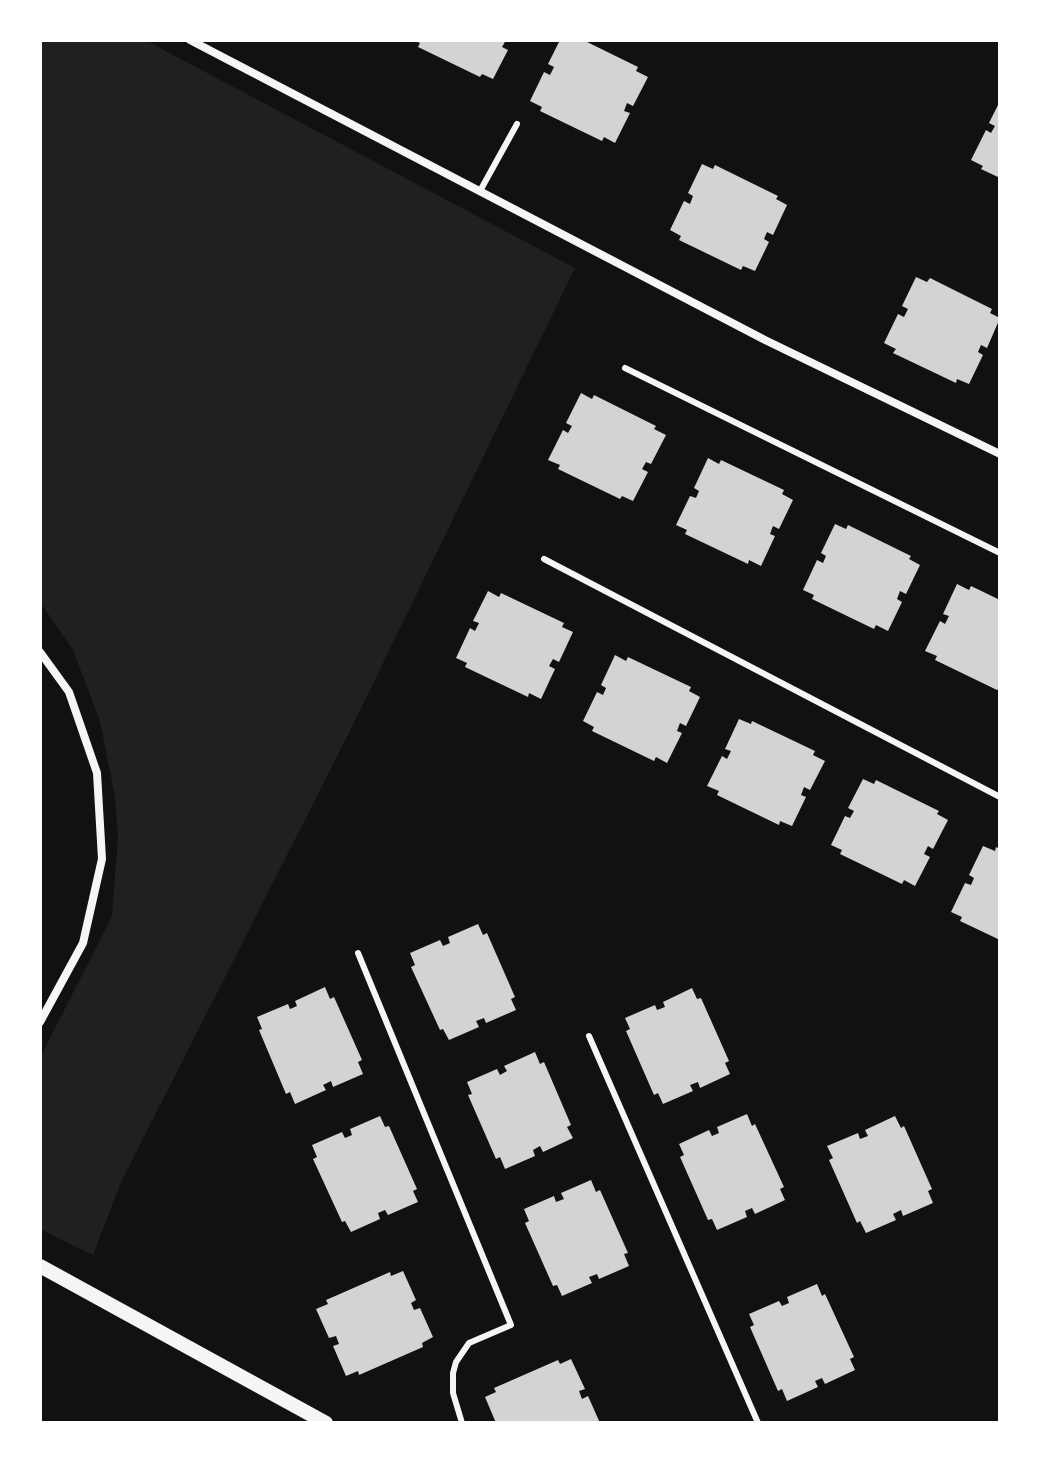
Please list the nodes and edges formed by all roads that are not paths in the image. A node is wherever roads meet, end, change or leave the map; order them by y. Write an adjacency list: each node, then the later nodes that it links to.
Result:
1 (190, 40): 3 (street)
2 (517, 124): 3 (lane)
3 (480, 191): 5 (street)
4 (625, 368): 6 (lane)
5 (1000, 454)
6 (1000, 553)
7 (544, 559): 9 (lane)
8 (40, 652): 11 (street)
9 (1000, 797)
10 (358, 953): 15 (lane)
11 (40, 1022)
12 (589, 1036): 16 (lane)
13 (40, 1266): 14 (street)
14 (326, 1423)
15 (462, 1423)
16 (758, 1423)

